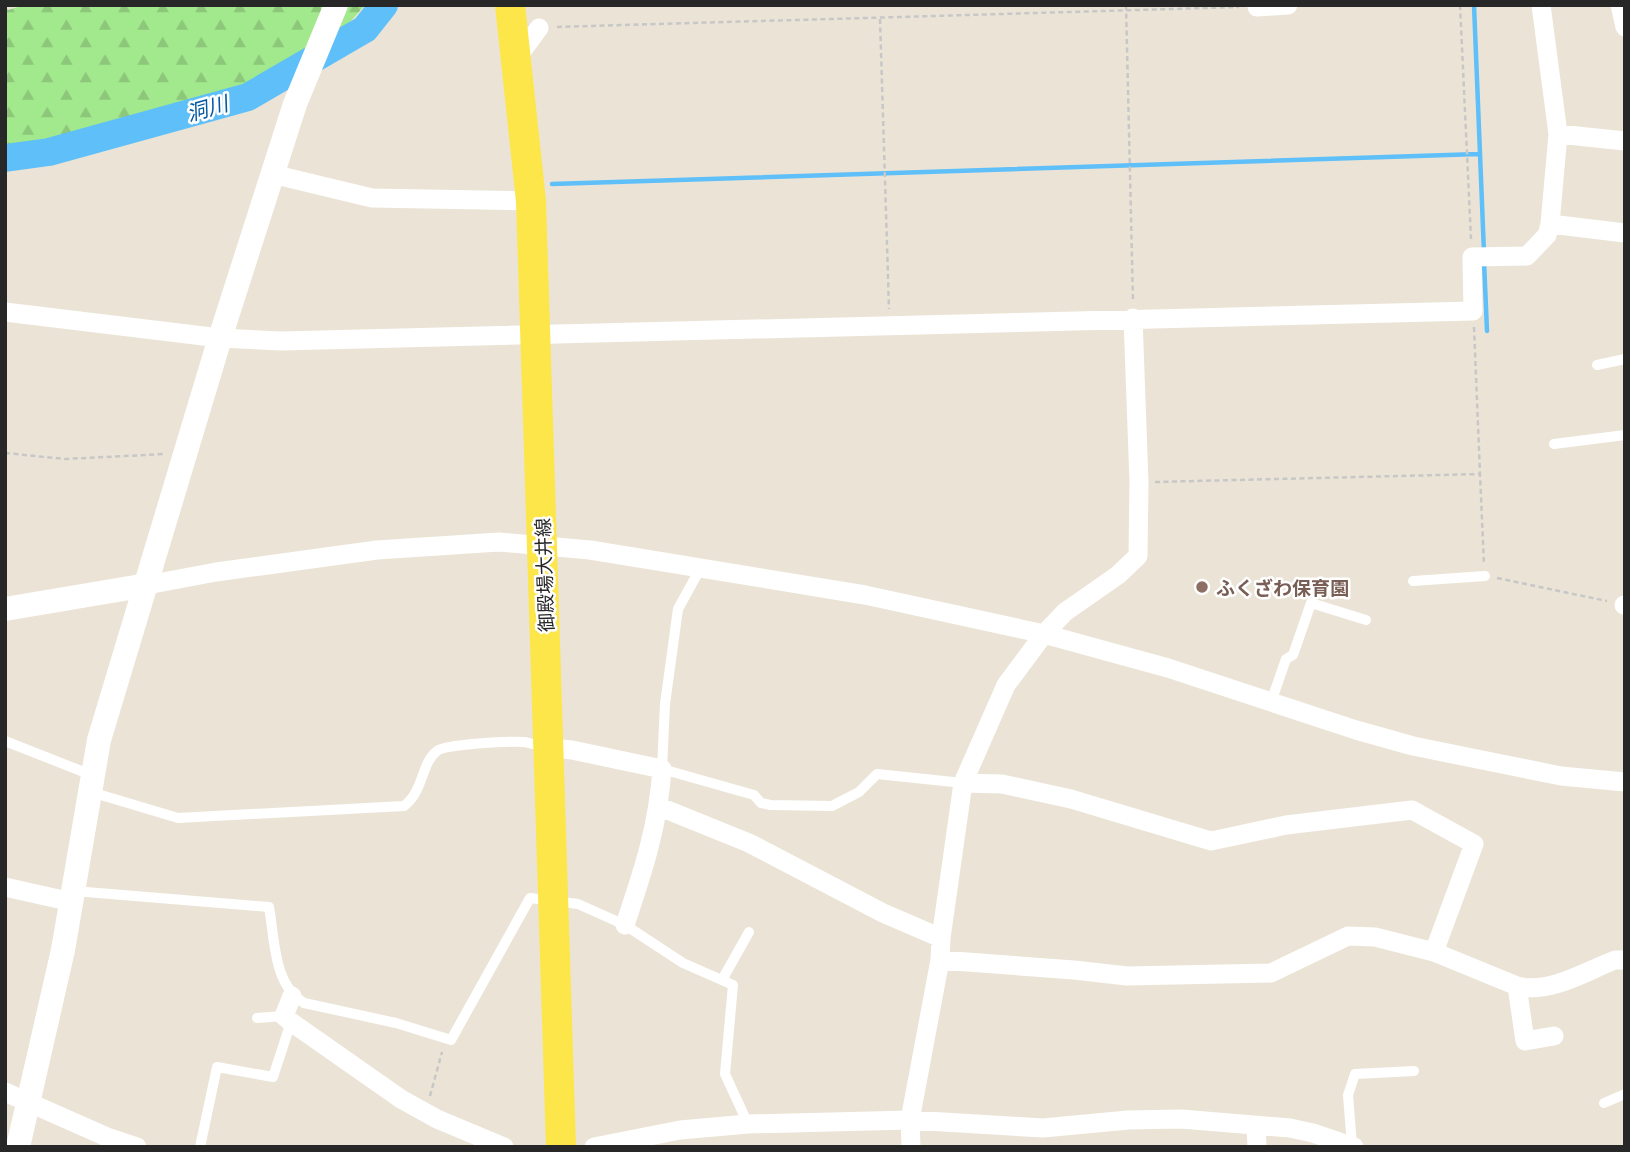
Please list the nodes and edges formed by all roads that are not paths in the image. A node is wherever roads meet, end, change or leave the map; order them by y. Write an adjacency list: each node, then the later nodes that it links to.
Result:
1 (336, 5): 12 (street)
2 (510, 5): 9 (main road, 御殿場大井線)
3 (1288, 5): 6 (street)
4 (1541, 5): 10 (street)
5 (1620, 5): 7 (street)
6 (1257, 7)
7 (1625, 27)
8 (539, 28): 9 (street)
9 (517, 58): 13 (main road, 御殿場大井線)
10 (1558, 134): 11 (street); 14 (street)
11 (1625, 141)
12 (272, 174): 13 (street); 19 (street)
13 (531, 201): 18 (main road, 御殿場大井線)
14 (1550, 224): 15 (street); 17 (street)
15 (1625, 233)
16 (5, 312): 19 (street)
17 (1133, 318): 18 (street); 31 (street)
18 (536, 336): 19 (street); 24 (main road, 御殿場大井線)
19 (220, 338): 28 (street)
20 (1625, 359): 21 (lane)
21 (1597, 365)
22 (1625, 435): 23 (lane)
23 (1554, 444)
24 (543, 544): 25 (street); 28 (street); 34 (main road, 御殿場大井線)
25 (700, 569): 31 (street); 35 (lane)
26 (1485, 576): 27 (lane)
27 (1413, 581)
28 (147, 585): 29 (street); 38 (street)
29 (5, 609)
30 (1366, 620): 32 (lane)
31 (1044, 634): 32 (street); 37 (street)
32 (1271, 702): 36 (street)
33 (5, 741): 38 (lane)
34 (549, 748): 35 (street); 38 (lane); 42 (main road, 御殿場大井線)
35 (662, 769): 37 (lane); 39 (street)
36 (1625, 782)
37 (963, 783): 45 (street); 46 (street)
38 (93, 784): 41 (street)
39 (660, 807): 43 (street); 45 (street)
40 (5, 887): 41 (street)
41 (73, 896): 51 (lane); 57 (street)
42 (554, 899): 43 (lane); 51 (lane); 67 (main road, 御殿場大井線)
43 (625, 925): 49 (lane)
44 (749, 932): 49 (lane)
45 (940, 938): 47 (street)
46 (1434, 953): 47 (street); 50 (street)
47 (940, 960): 59 (street)
48 (1625, 960): 50 (street)
49 (722, 980): 60 (lane)
50 (1517, 986): 54 (street)
51 (292, 996): 53 (street)
52 (257, 1018): 53 (lane)
53 (287, 1019): 65 (lane); 66 (street)
54 (1554, 1036)
55 (1414, 1071): 62 (lane)
56 (1625, 1094): 58 (lane)
57 (16, 1097): 63 (street); 64 (street)
58 (1604, 1103)
59 (910, 1120): 60 (street); 61 (street); 69 (street)
60 (748, 1124): 68 (street)
61 (1256, 1125): 62 (street); 70 (street)
62 (1353, 1146)
63 (18, 1147)
64 (137, 1147)
65 (200, 1147)
66 (504, 1147)
67 (561, 1147)
68 (594, 1147)
69 (911, 1147)
70 (1257, 1147)

